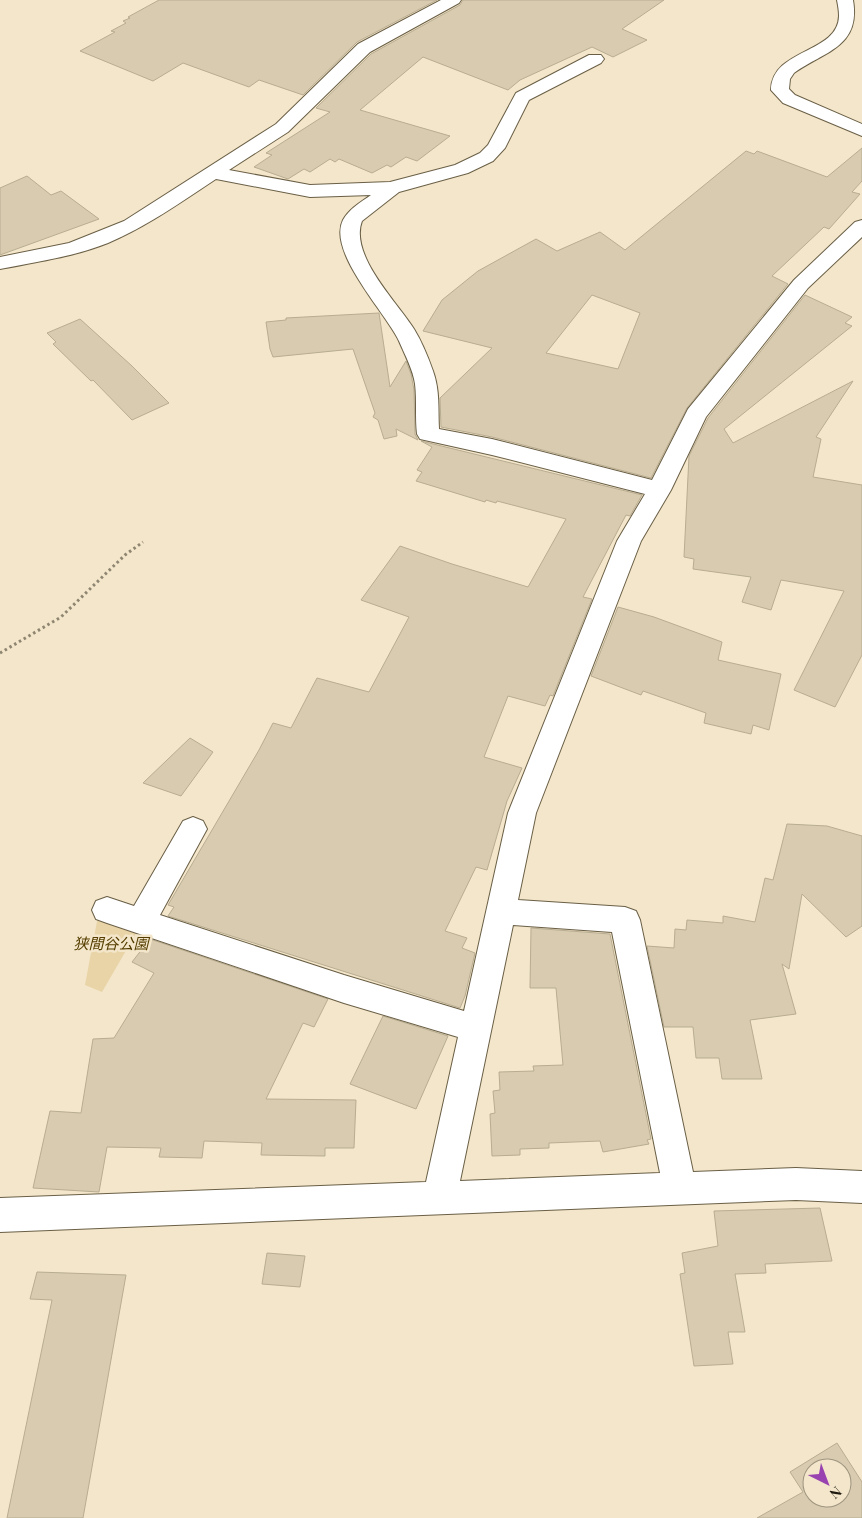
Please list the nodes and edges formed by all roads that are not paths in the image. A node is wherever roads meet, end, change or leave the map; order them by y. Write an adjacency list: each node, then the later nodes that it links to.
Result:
1 (452, 0): 5 (street)
2 (845, 0): 4 (street)
3 (595, 60): 6 (street)
4 (862, 131)
5 (215, 173): 6 (street); 8 (street)
6 (392, 188): 9 (street)
7 (862, 226): 9 (street)
8 (0, 263)
9 (659, 490): 12 (street)
10 (194, 829): 13 (street)
11 (107, 910): 13 (street)
12 (501, 911): 14 (street); 16 (street)
13 (141, 922): 14 (street)
14 (475, 1028): 17 (street)
15 (862, 1187): 16 (street)
16 (680, 1189): 17 (street)
17 (439, 1198): 18 (street)
18 (0, 1215)

